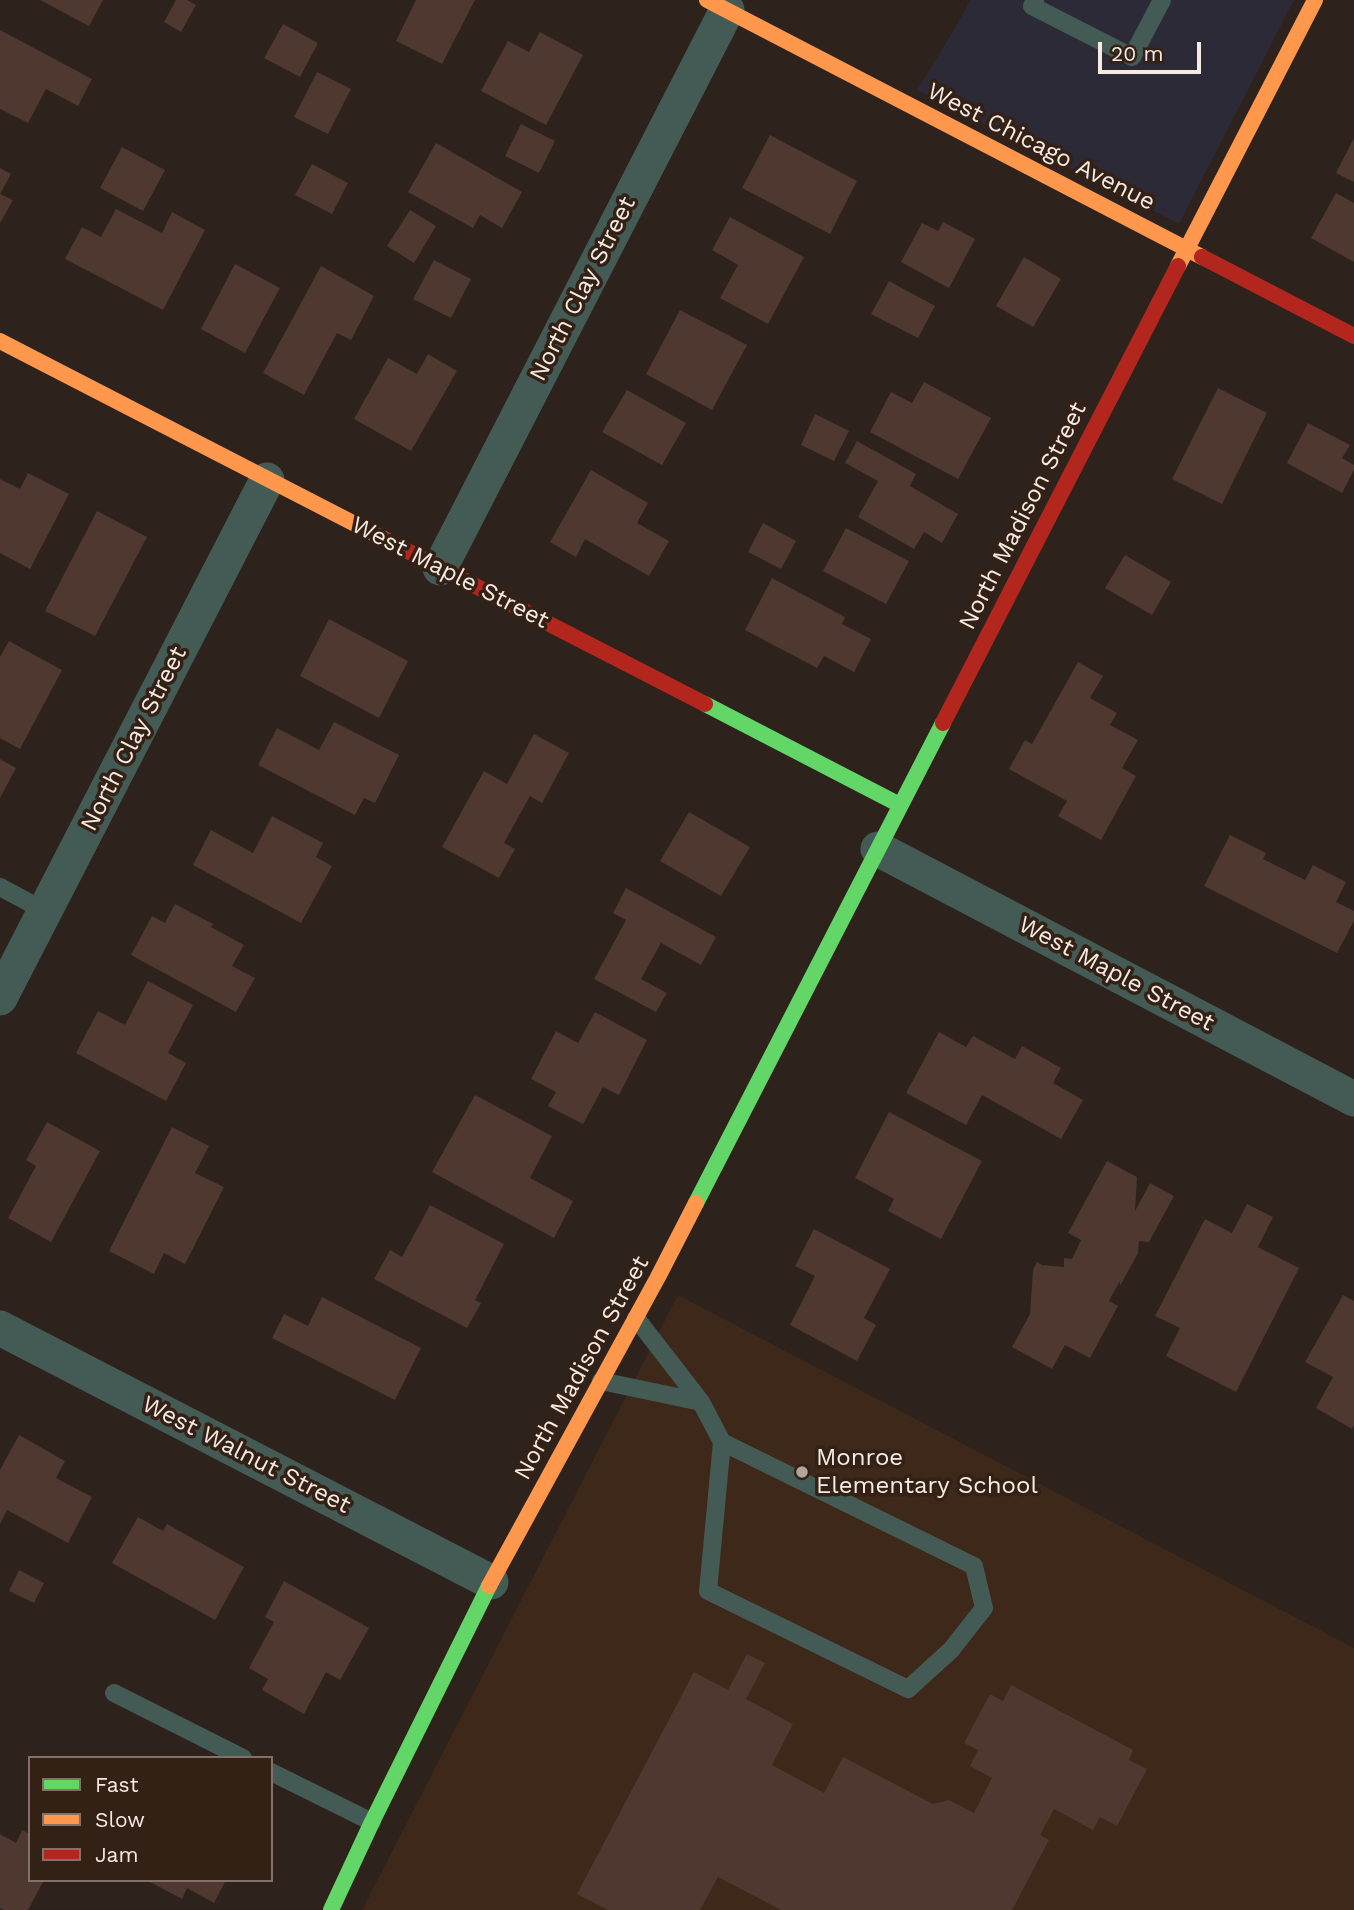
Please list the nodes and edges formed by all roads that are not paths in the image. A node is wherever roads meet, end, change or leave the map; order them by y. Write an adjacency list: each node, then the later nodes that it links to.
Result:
1 (1035, 0): 2 (lane)
2 (1162, 0)
3 (1315, 0): 5 (street, North Madison Street)
4 (717, 5): 5 (street, West Chicago Avenue); 9 (street, North Clay Street)
5 (1186, 248): 6 (street, West Chicago Avenue); 10 (street, North Madison Street)
6 (1354, 336)
7 (0, 341): 8 (street, West Maple Street)
8 (267, 480): 9 (street, West Maple Street); 13 (street, North Clay Street)
9 (440, 568): 10 (street, West Maple Street)
10 (900, 805): 11 (street, North Madison Street)
11 (878, 849): 15 (street, West Maple Street); 16 (street, North Madison Street)
12 (0, 887): 13 (lane)
13 (45, 911): 14 (street, North Clay Street)
14 (0, 998)
15 (1354, 1099)
16 (636, 1318): 18 (street, North Madison Street); 19 (lane)
17 (0, 1328): 21 (street, West Walnut Street)
18 (601, 1381): 19 (lane); 21 (street, North Madison Street)
19 (701, 1402): 20 (lane)
20 (722, 1442): 20 (lane)
21 (491, 1582): 25 (street, North Madison Street)
22 (114, 1693): 23 (lane)
23 (239, 1756)
24 (273, 1773): 25 (lane)
25 (372, 1822): 26 (street, North Madison Street)
26 (331, 1910)

